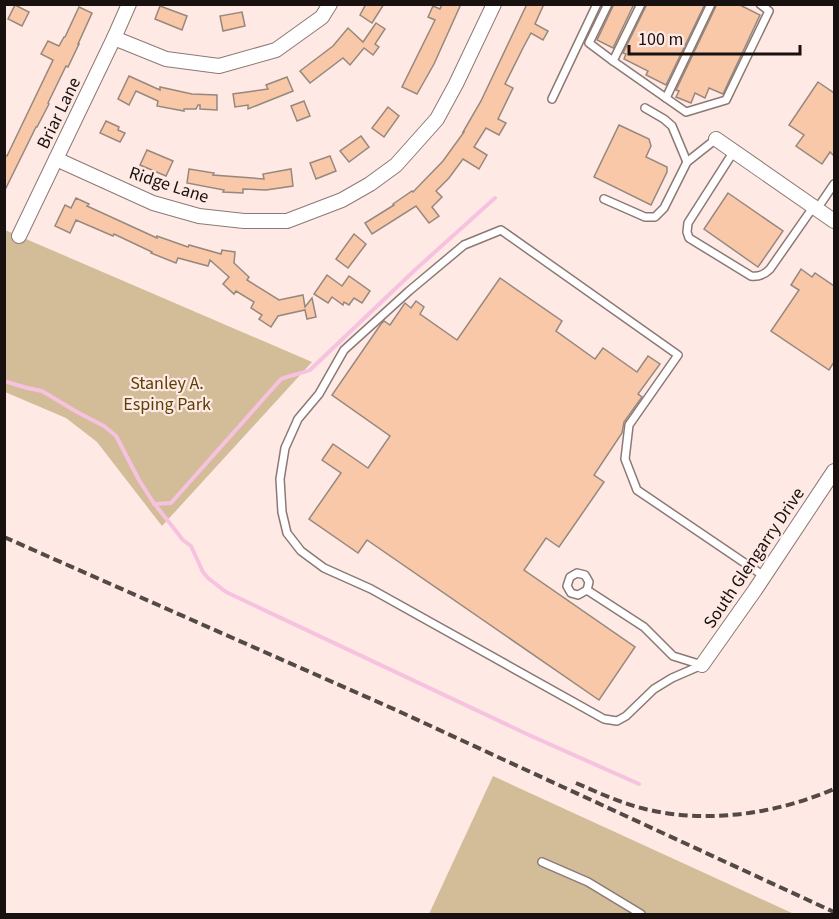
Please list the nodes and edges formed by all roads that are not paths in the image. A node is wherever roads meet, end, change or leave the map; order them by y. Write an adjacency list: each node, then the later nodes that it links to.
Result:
1 (129, 4): 9 (street, Briar Lane)
2 (330, 4): 9 (street)
3 (494, 4): 16 (street, Ridge Lane)
4 (597, 4): 12 (lane)
5 (608, 4): 10 (lane)
6 (641, 4): 10 (lane)
7 (711, 4): 11 (lane)
8 (760, 4): 11 (lane)
9 (114, 38): 16 (street, Briar Lane)
10 (613, 61): 11 (lane)
11 (666, 98)
12 (552, 99)
13 (645, 108): 17 (lane)
14 (716, 139): 15 (street); 17 (lane)
15 (734, 151): 20 (street); 20 (lane)
16 (56, 159): 22 (street, Briar Lane)
17 (687, 162): 19 (lane)
18 (834, 184): 20 (lane)
19 (604, 199)
20 (815, 208): 21 (street)
21 (834, 221)
22 (20, 236)
23 (834, 471): 24 (street, South Glengarry Drive)
24 (764, 576): 26 (street, South Glengarry Drive); 26 (lane)
25 (587, 590): 26 (lane)
26 (702, 665)
27 (542, 862): 28 (lane)
28 (641, 915)

